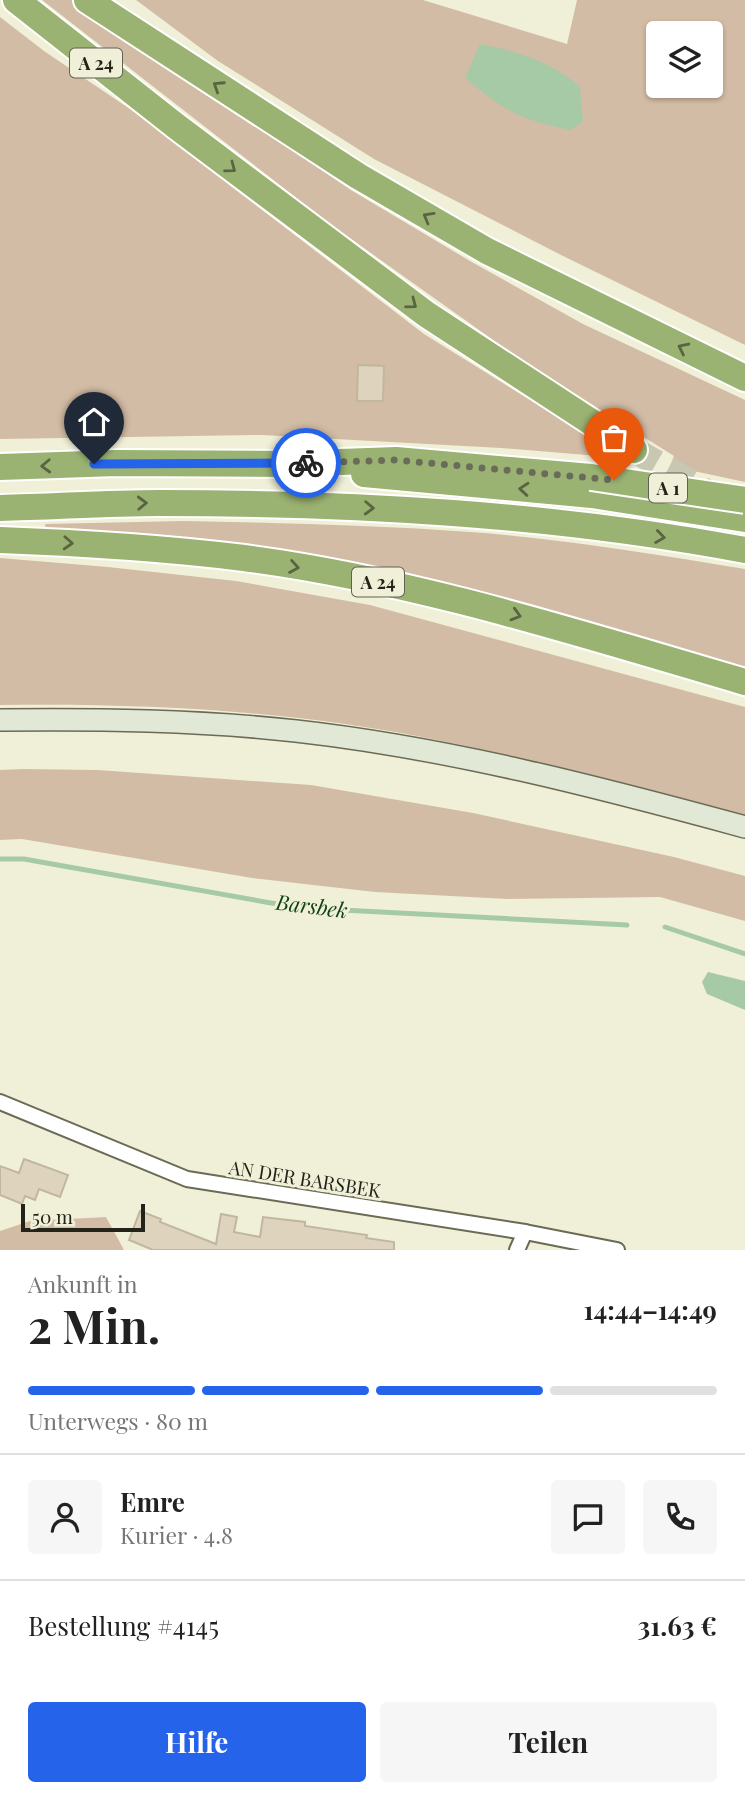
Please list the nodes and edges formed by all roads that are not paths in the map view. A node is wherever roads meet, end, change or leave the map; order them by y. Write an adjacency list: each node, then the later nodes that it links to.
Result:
1 (16, 0): 4 (highway, A 24, one-way to 4)
2 (87, 0): 3 (highway, A 24, one-way to 2)
3 (745, 378)
4 (634, 450)
5 (0, 467): 6 (highway, A 1, one-way to 5)
6 (592, 486): 7 (highway, A 1, bridge); 9 (highway, A 1)
7 (745, 500)
8 (0, 508): 11 (highway, one-way to 11)
9 (745, 520)
10 (0, 540): 12 (highway, A 24, one-way to 12)
11 (745, 550)
12 (745, 682)
13 (0, 720): 14 (main road)
14 (745, 827)
15 (0, 1102): 16 (street, AN DER BARSBEK)
16 (524, 1232): 17 (street); 18 (street, AN DER BARSBEK)
17 (517, 1250)
18 (617, 1250)

